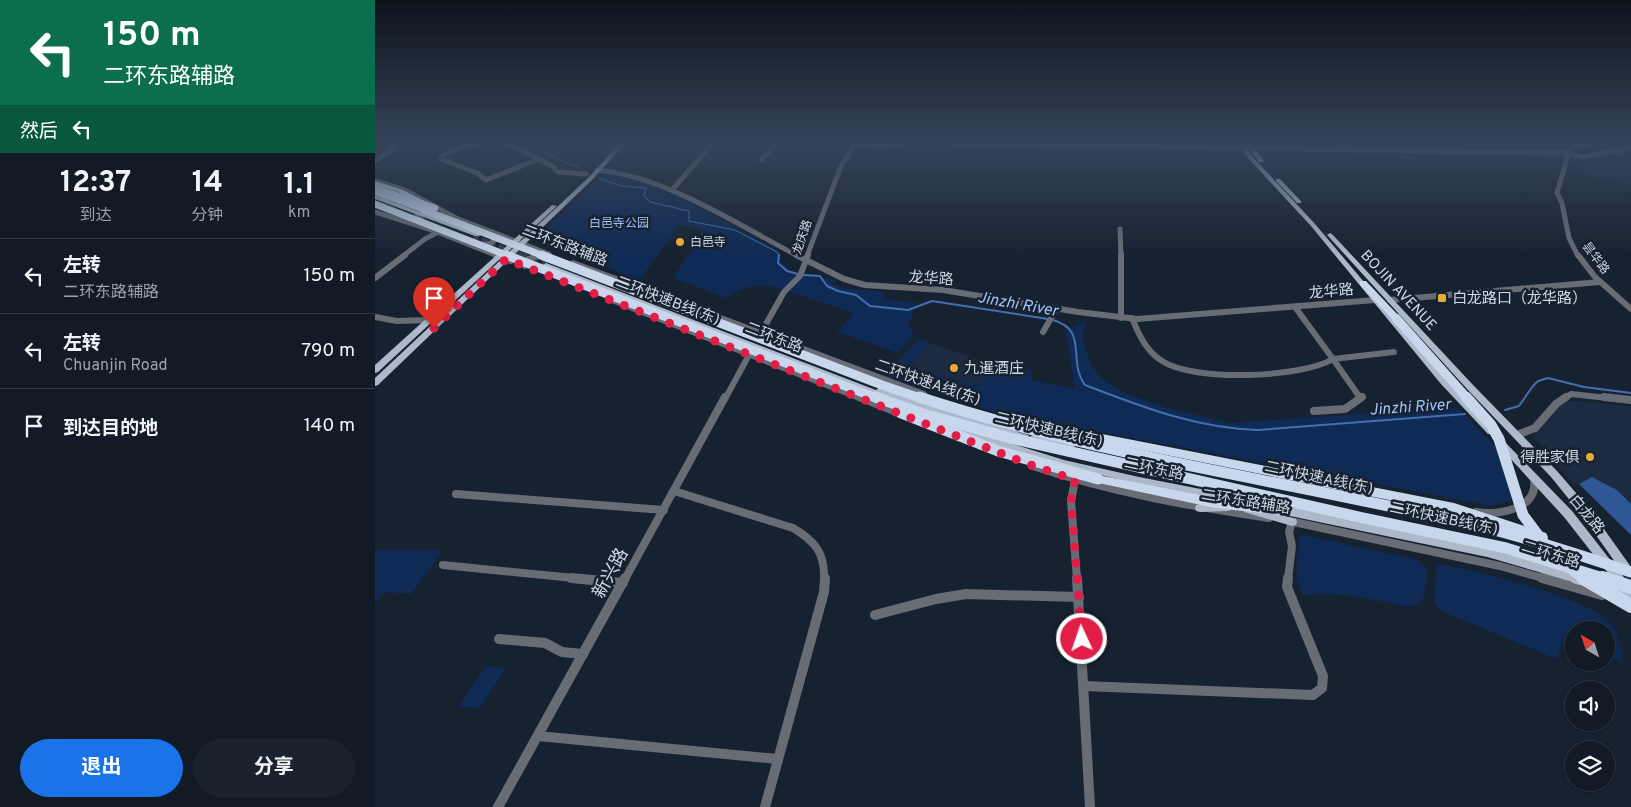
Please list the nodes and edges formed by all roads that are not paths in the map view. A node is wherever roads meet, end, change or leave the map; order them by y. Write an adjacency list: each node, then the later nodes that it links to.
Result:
1 (582, 181): 24 (main road)
2 (585, 181): 24 (main road)
3 (644, 181): 11 (street, 龙华路)
4 (680, 181): 11 (street)
5 (835, 181): 26 (street, 龙庆路)
6 (1272, 181): 16 (main road, BOJIN AVENUE)
7 (1278, 181): 16 (main road, BOJIN AVENUE)
8 (1561, 181): 31 (street, 昙华路)
9 (375, 182): 14 (highway, bridge); 19 (street)
10 (375, 188): 14 (highway, bridge)
11 (672, 190): 26 (street, 龙华路)
12 (375, 197): 18 (main road); 22 (highway, bridge)
13 (375, 204): 21 (highway, bridge)
14 (432, 207): 22 (highway, bridge)
15 (375, 208): 21 (highway, bridge)
16 (1304, 211): 33 (main road, BOJIN AVENUE); 36 (main road, BOJIN AVENUE)
17 (375, 212): 21 (street)
18 (419, 214): 19 (street); 21 (street); 23 (main road)
19 (462, 221): 22 (street, 二环东路辅路)
20 (1120, 229): 41 (street)
21 (439, 230): 23 (highway, 二环快速B线(东), bridge); 30 (street)
22 (494, 235): 23 (street); 24 (street, 二环东路辅路); 51 (highway, 二环快速A线(东), bridge)
23 (475, 240): 25 (street, 二环东路辅路); 52 (highway, 二环快速B线(东), bridge)
24 (519, 242): 25 (main road); 27 (street, 二环东路辅路)
25 (503, 258): 28 (street, 二环东路辅路); 43 (main road); 50 (main road)
26 (806, 260): 38 (street, 龙华路); 45 (street, 龙庆路)
27 (549, 261): 28 (street); 29 (street, 二环东路辅路); 34 (main road, 二环东路)
28 (527, 267): 32 (street, 二环东路辅路)
29 (591, 270): 34 (street); 45 (street, 二环东路辅路)
30 (375, 278)
31 (1600, 282): 36 (street); 39 (street, 昙华路)
32 (568, 283): 34 (street); 47 (street, 二环东路辅路)
33 (1363, 283): 35 (main road, BOJIN AVENUE); 78 (highway, bridge)
34 (618, 291): 55 (main road, 二环东路); 63 (main road, 二环东路)
35 (1375, 300): 37 (street, 龙华路); 59 (main road, BOJIN AVENUE)
36 (1390, 300): 56 (main road, BOJIN AVENUE)
37 (1295, 307): 42 (street, 龙华路); 48 (street)
38 (1057, 308): 41 (street, 龙华路); 44 (street)
39 (1631, 309)
40 (375, 317): 43 (street)
41 (1121, 318): 42 (street, 龙华路)
42 (1132, 318): 48 (street)
43 (429, 320): 49 (main road)
44 (1043, 332)
45 (761, 333): 57 (street, 二环东路辅路)
46 (1393, 352): 48 (street)
47 (749, 355): 61 (street, 二环东路辅路); 62 (street, 新兴路)
48 (1333, 359): 54 (street)
49 (375, 370)
50 (375, 383)
51 (895, 389): 69 (highway, bridge); 73 (highway, 二环快速A线(东), bridge)
52 (858, 392): 65 (highway, bridge); 75 (highway, 二环快速B线(东), bridge)
53 (1631, 400): 56 (street)
54 (1314, 411)
55 (1020, 435): 57 (main road); 70 (main road, 二环东路)
56 (1517, 435): 58 (main road, BOJIN AVENUE)
57 (1091, 449): 66 (street, 二环东路辅路)
58 (1533, 452): 59 (main road); 73 (main road, 白龙路)
59 (1515, 456): 60 (main road, 白龙路)
60 (1531, 473): 69 (street); 71 (main road, 白龙路)
61 (1075, 480): 67 (street, 二环东路辅路); 77 (street)
62 (674, 491): 68 (street, 新兴路); 84 (street)
63 (1203, 493): 65 (main road); 70 (main road, 二环东路)
64 (455, 494): 68 (street)
65 (1239, 505): 67 (main road); 70 (highway)
66 (1374, 506): 69 (street); 71 (street, 二环东路辅路)
67 (1200, 508): 70 (street, 二环东路辅路)
68 (663, 510): 74 (street, 新兴路)
69 (1466, 511): 71 (highway)
70 (1291, 512): 75 (main road, 二环东路, bridge); 76 (main road, 二环东路, bridge); 78 (street, 二环东路辅路); 82 (street)
71 (1608, 564): 73 (street, 二环东路辅路); 76 (main road, 白龙路)
72 (443, 565): 74 (street)
73 (1630, 572)
74 (623, 582): 81 (street, 新兴路)
75 (1631, 587)
76 (1631, 596)
77 (1079, 597): 79 (street); 82 (street)
78 (1631, 606)
79 (875, 615)
80 (499, 639): 81 (street)
81 (583, 654): 83 (street, 新兴路)
82 (1084, 686): 87 (street)
83 (538, 736): 84 (street); 85 (street, 新兴路)
84 (778, 759): 86 (street)
85 (498, 807)
86 (765, 807)
87 (1090, 807)

